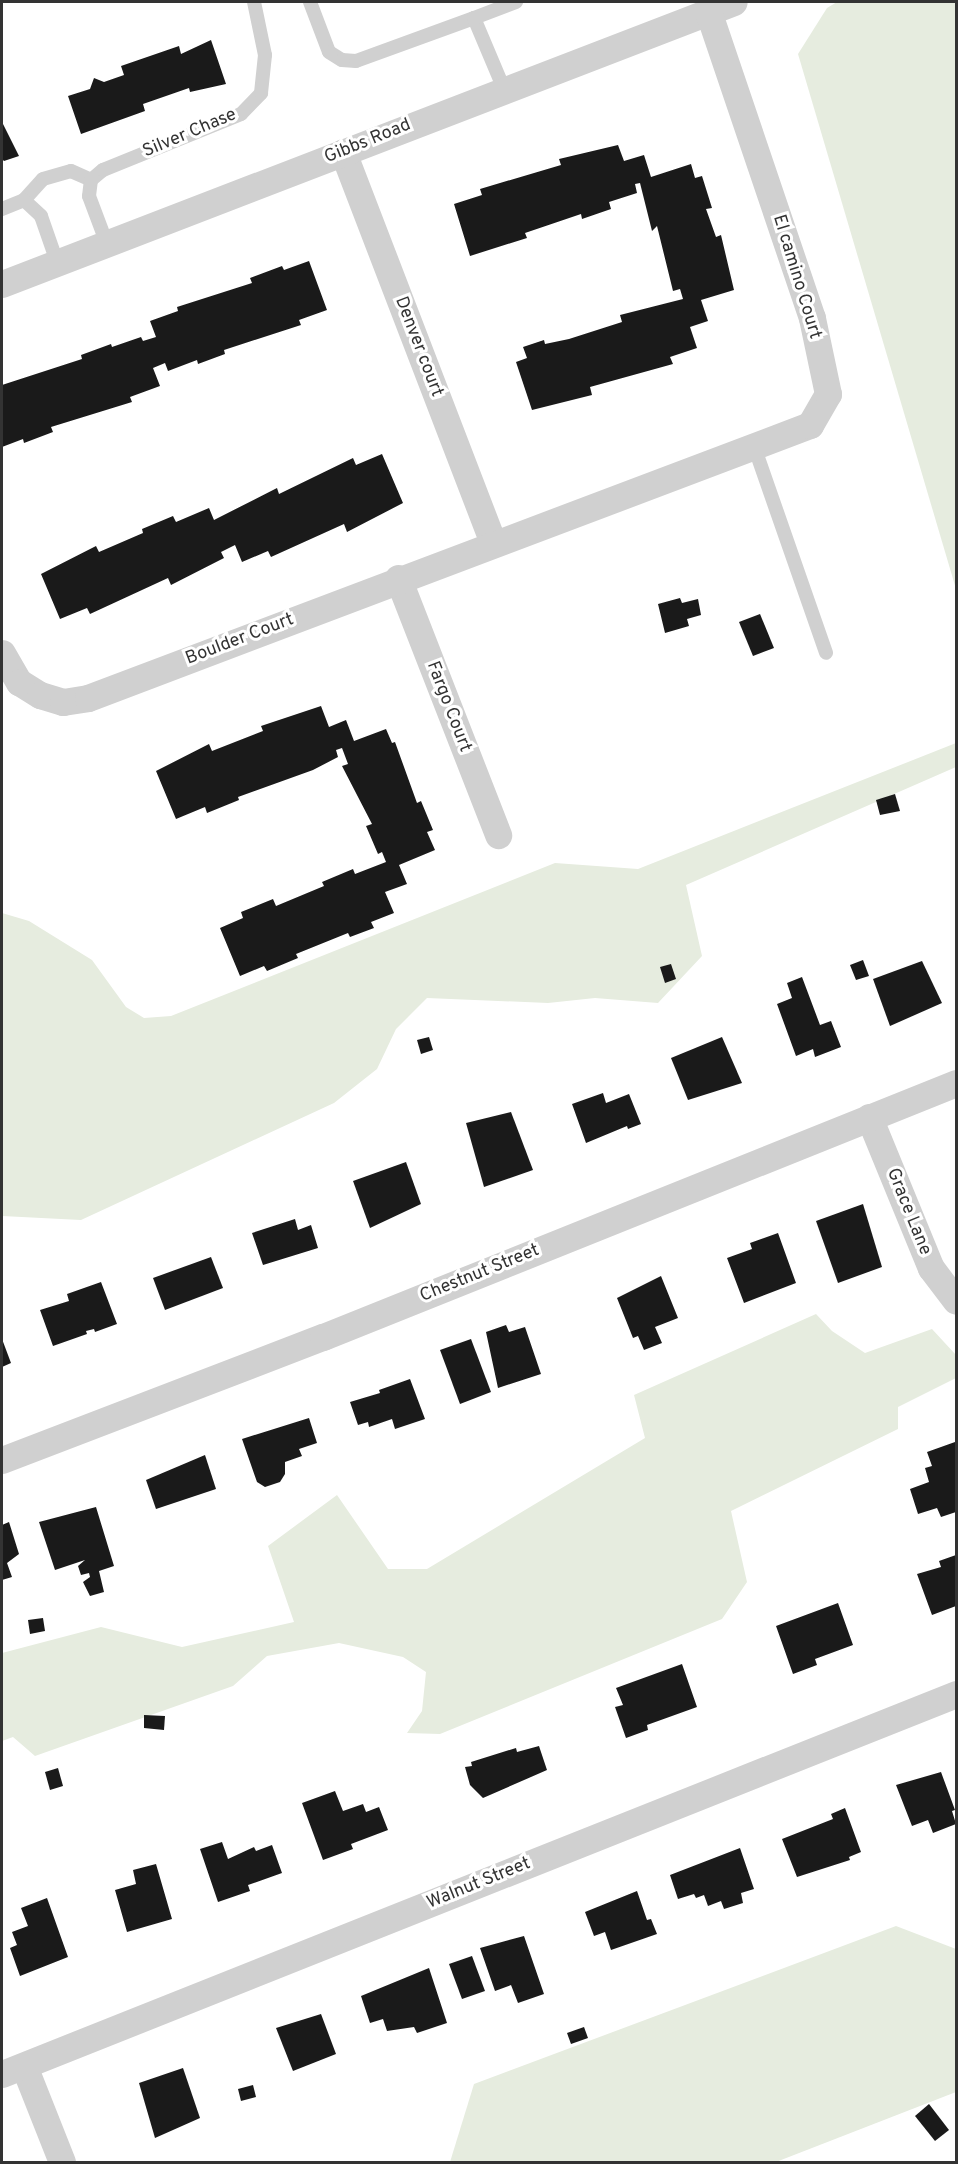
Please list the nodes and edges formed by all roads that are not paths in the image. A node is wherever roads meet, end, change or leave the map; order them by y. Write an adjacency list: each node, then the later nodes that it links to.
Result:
1 (254, 2): 9 (lane, Silver Chase)
2 (310, 2): 6 (lane)
3 (516, 2): 6 (lane)
4 (734, 2): 5 (street, Gibbs Road)
5 (708, 11): 7 (street, Gibbs Road); 15 (street, El camino Court)
6 (474, 18): 7 (lane)
7 (504, 89): 8 (street, Gibbs Road)
8 (343, 152): 12 (street, Gibbs Road); 16 (street, Denver court)
9 (91, 180): 10 (lane); 12 (lane)
10 (24, 200): 11 (lane); 13 (lane)
11 (2, 209)
12 (107, 244): 13 (street, Gibbs Road)
13 (57, 262): 14 (street, Gibbs Road)
14 (2, 284)
15 (754, 446): 16 (street, El camino Court); 19 (lane)
16 (493, 543): 17 (street, Boulder Court)
17 (398, 578): 18 (street, Boulder Court); 20 (street, Fargo Court)
18 (2, 653)
19 (826, 653)
20 (498, 835)
21 (957, 1083): 22 (street, Chestnut Street)
22 (869, 1117): 23 (street, Grace Lane); 24 (street, Chestnut Street)
23 (957, 1301)
24 (2, 1460)
25 (957, 1694): 26 (street, Walnut Street)
26 (13, 2070): 27 (street)
27 (62, 2163)

